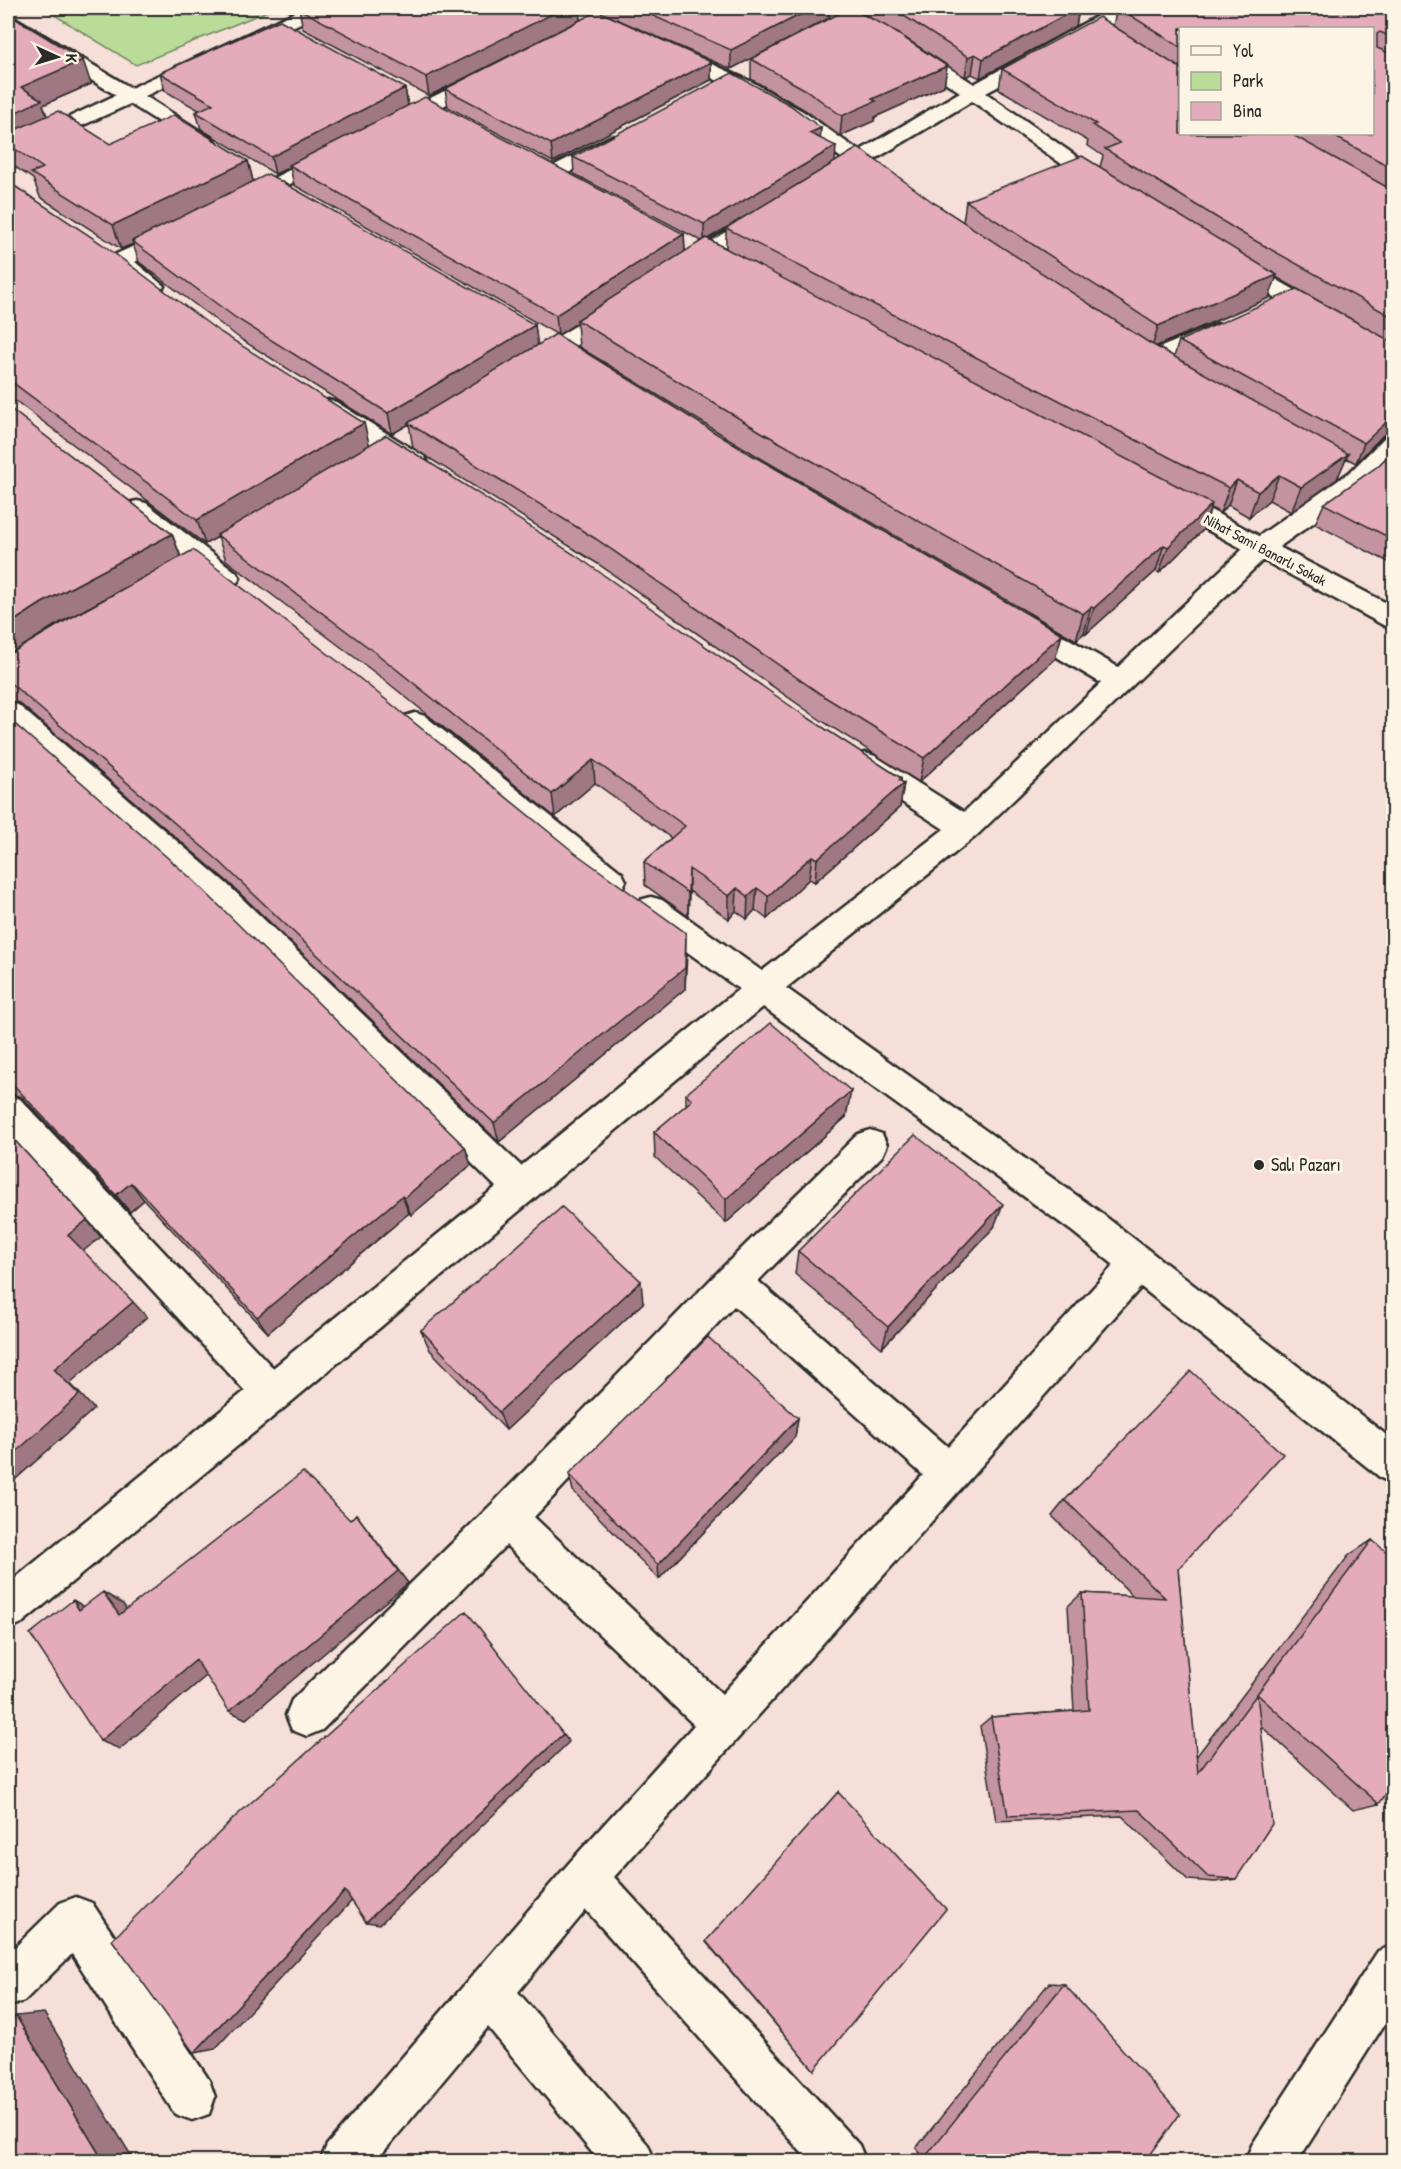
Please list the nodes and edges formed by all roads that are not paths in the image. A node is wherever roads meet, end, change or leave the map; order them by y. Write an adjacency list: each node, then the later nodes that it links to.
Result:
1 (318, 8): 7 (street)
2 (1124, 8): 8 (street)
3 (829, 17): 14 (street)
4 (1074, 17): 8 (street)
5 (583, 19): 12 (street)
6 (8, 22): 15 (street)
7 (277, 25): 9 (street); 15 (street)
8 (1106, 32): 14 (street)
9 (307, 42)
10 (513, 63): 25 (street)
11 (751, 69): 12 (street)
12 (731, 79): 13 (street); 19 (street)
13 (710, 90)
14 (972, 93): 19 (street); 23 (street)
15 (131, 96): 17 (street); 18 (street)
16 (627, 134): 20 (street)
17 (8, 153)
18 (226, 155)
19 (859, 160): 21 (street); 22 (street)
20 (555, 173)
21 (886, 180)
22 (808, 190)
23 (1127, 199)
24 (788, 202): 28 (street)
25 (222, 211)
26 (192, 226): 32 (street)
27 (685, 243): 28 (street)
28 (706, 253): 30 (street); 31 (street)
29 (1214, 253): 33 (street)
30 (727, 264)
31 (659, 283)
32 (167, 297)
33 (1290, 299): 35 (street); 40 (street)
34 (631, 302): 38 (street)
35 (1269, 309)
36 (1236, 323): 42 (street)
37 (537, 335): 38 (street)
38 (558, 347): 41 (street); 44 (street)
39 (1130, 347): 42 (street)
40 (1394, 356)
41 (579, 360)
42 (1150, 360): 43 (street)
43 (1170, 372)
44 (509, 376)
45 (313, 397): 47 (street)
46 (1394, 442): 50 (street)
47 (431, 472)
48 (1150, 489): 50 (street, Nihat Sami Banarlı Sokak)
49 (117, 494): 51 (street)
50 (1261, 547): 53 (street, Nihat Sami Banarlı Sokak); 54 (street)
51 (249, 595)
52 (998, 610): 54 (street)
53 (1394, 619)
54 (1120, 681): 58 (street)
55 (389, 702): 59 (street)
56 (8, 712): 62 (street)
57 (850, 755): 58 (street)
58 (966, 828): 59 (street)
59 (762, 989): 62 (street); 63 (street)
60 (8, 1109): 65 (street)
61 (870, 1145): 64 (street)
62 (521, 1189): 65 (street)
63 (1139, 1263): 66 (street); 67 (street)
64 (733, 1282): 67 (street); 68 (street)
65 (272, 1394): 69 (street)
66 (1394, 1465)
67 (949, 1473): 71 (street)
68 (506, 1518): 70 (street); 71 (street)
69 (8, 1609)
70 (307, 1715)
71 (723, 1723): 72 (street)
72 (585, 1877): 75 (street); 79 (street)
73 (1394, 1967): 80 (street)
74 (8, 1985): 76 (street)
75 (489, 1993): 77 (street); 78 (street)
76 (192, 2097)
77 (344, 2162)
78 (631, 2162)
79 (842, 2162)
80 (1269, 2162)

